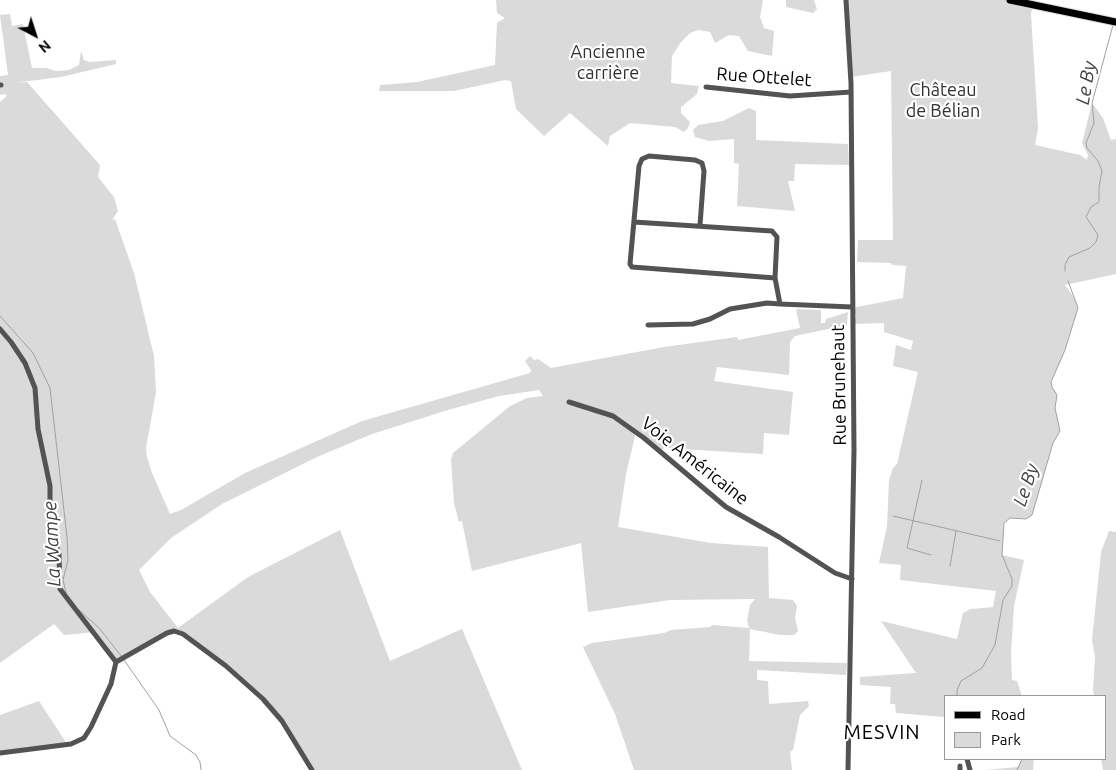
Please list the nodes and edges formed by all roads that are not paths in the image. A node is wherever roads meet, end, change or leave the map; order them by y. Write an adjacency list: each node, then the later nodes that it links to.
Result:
1 (846, 0): 5 (street, Rue Brunehaut)
2 (1010, 0): 3 (main road)
3 (1114, 21)
4 (706, 87): 5 (street, Rue Ottelet)
5 (851, 92): 10 (street, Rue Brunehaut)
6 (634, 222): 7 (street); 7 (street); 8 (street)
7 (700, 225): 8 (street)
8 (775, 278): 9 (street)
9 (780, 304): 10 (street); 11 (street)
10 (852, 307): 14 (street, Rue Brunehaut)
11 (648, 325)
12 (0, 330): 15 (street)
13 (569, 402): 14 (street, Voie Américaine)
14 (852, 579): 18 (street, Rue Brunehaut)
15 (118, 661): 16 (street); 17 (street)
16 (0, 753)
17 (312, 770)
18 (848, 770)

